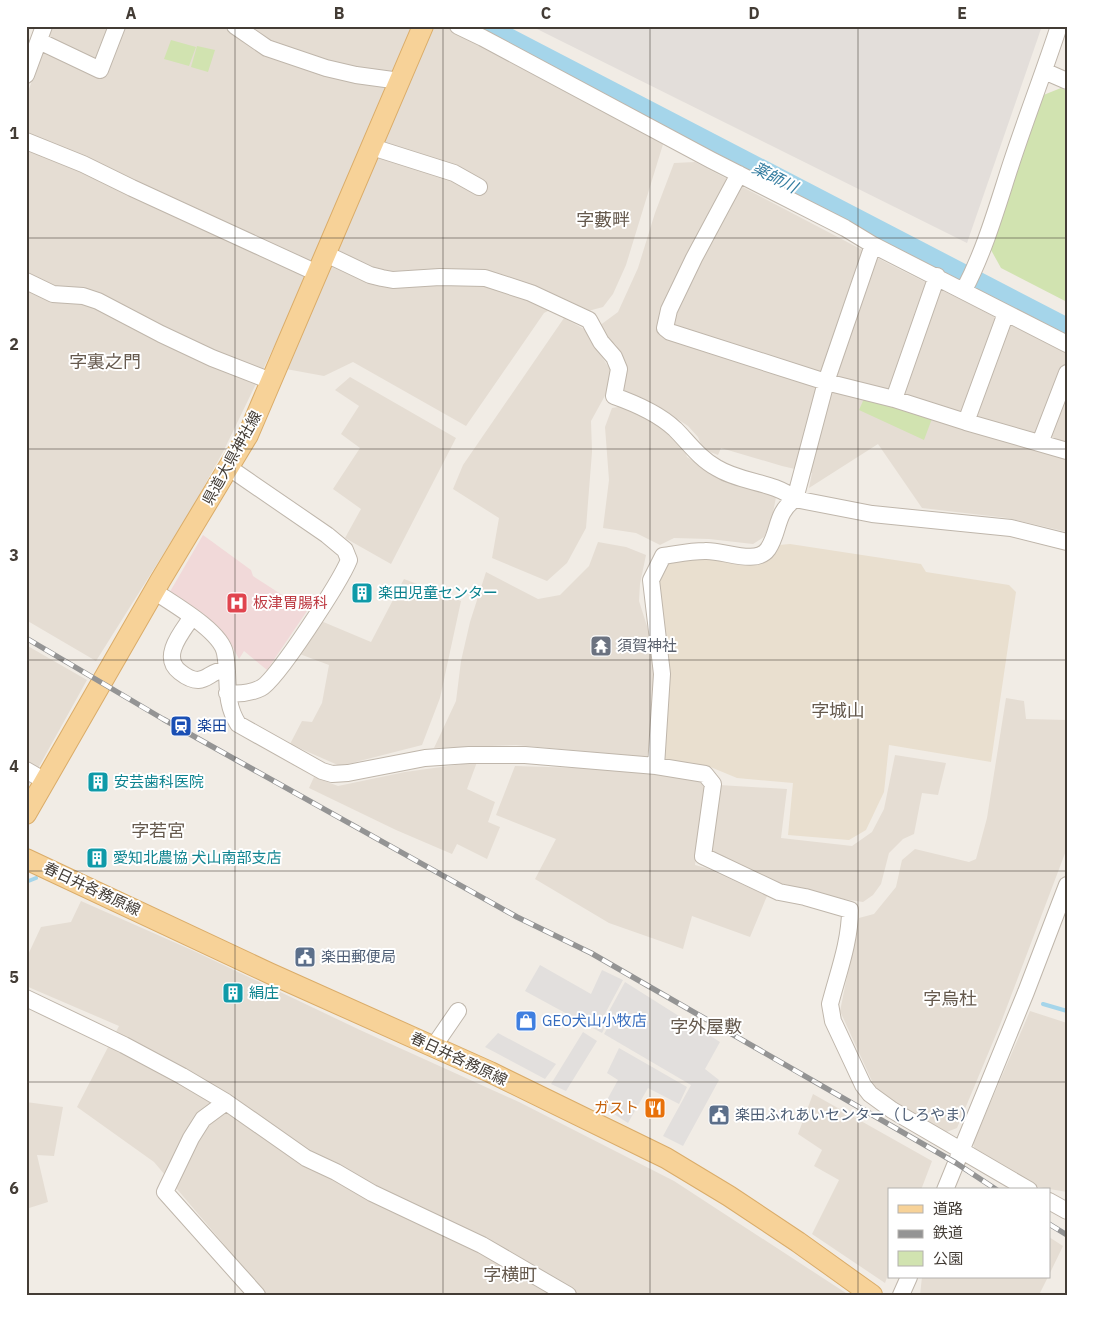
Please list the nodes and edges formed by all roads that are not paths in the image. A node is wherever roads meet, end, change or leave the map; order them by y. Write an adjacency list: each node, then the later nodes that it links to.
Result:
1 (118, 26): 6 (street)
2 (235, 26): 9 (street)
3 (423, 26): 9 (main road, 県道大県神社線)
4 (458, 26): 13 (street)
5 (1059, 26): 7 (street)
6 (41, 33): 8 (street)
7 (1044, 71): 10 (street); 20 (street)
8 (26, 75)
9 (400, 81): 12 (main road, 県道大県神社線)
10 (1067, 81)
11 (26, 141): 17 (street)
12 (372, 147): 14 (street); 16 (main road, 県道大県神社線)
13 (739, 174): 15 (street); 25 (street)
14 (479, 187)
15 (873, 245): 18 (street); 25 (street)
16 (326, 254): 17 (main road, 県道大県神社線); 31 (street)
17 (317, 273): 24 (main road, 県道大県神社線)
18 (937, 276): 20 (street); 26 (street)
19 (26, 281): 24 (street)
20 (965, 287): 21 (street)
21 (1006, 313): 22 (street); 27 (street)
22 (1067, 344)
23 (1067, 373): 28 (street)
24 (271, 381): 30 (main road, 県道大県神社線)
25 (826, 382): 26 (street); 31 (street)
26 (894, 398): 27 (street)
27 (966, 422): 28 (street)
28 (1040, 443): 29 (street)
29 (1067, 451)
30 (228, 467): 33 (main road, 県道大県神社線); 36 (street)
31 (795, 498): 32 (street); 37 (street)
32 (1067, 542)
33 (154, 591): 34 (street); 39 (main road, 県道大県神社線)
34 (192, 617): 35 (street); 35 (street)
35 (227, 671): 36 (street)
36 (227, 693): 37 (street)
37 (656, 766): 47 (street)
38 (26, 770): 39 (street)
39 (46, 781): 40 (main road, 県道大県神社線)
40 (26, 814)
41 (26, 859): 45 (main road, 春日井各務原線)
42 (1067, 885): 47 (street)
43 (26, 998): 46 (street)
44 (458, 1012): 45 (street)
45 (434, 1046): 55 (main road, 春日井各務原線)
46 (226, 1102): 53 (street); 54 (street)
47 (961, 1150): 48 (street); 49 (street)
48 (946, 1188)
49 (1026, 1188)
50 (1050, 1202): 51 (street)
51 (1067, 1211)
52 (909, 1278): 56 (street)
53 (257, 1295)
54 (568, 1295)
55 (872, 1295)
56 (901, 1295)

